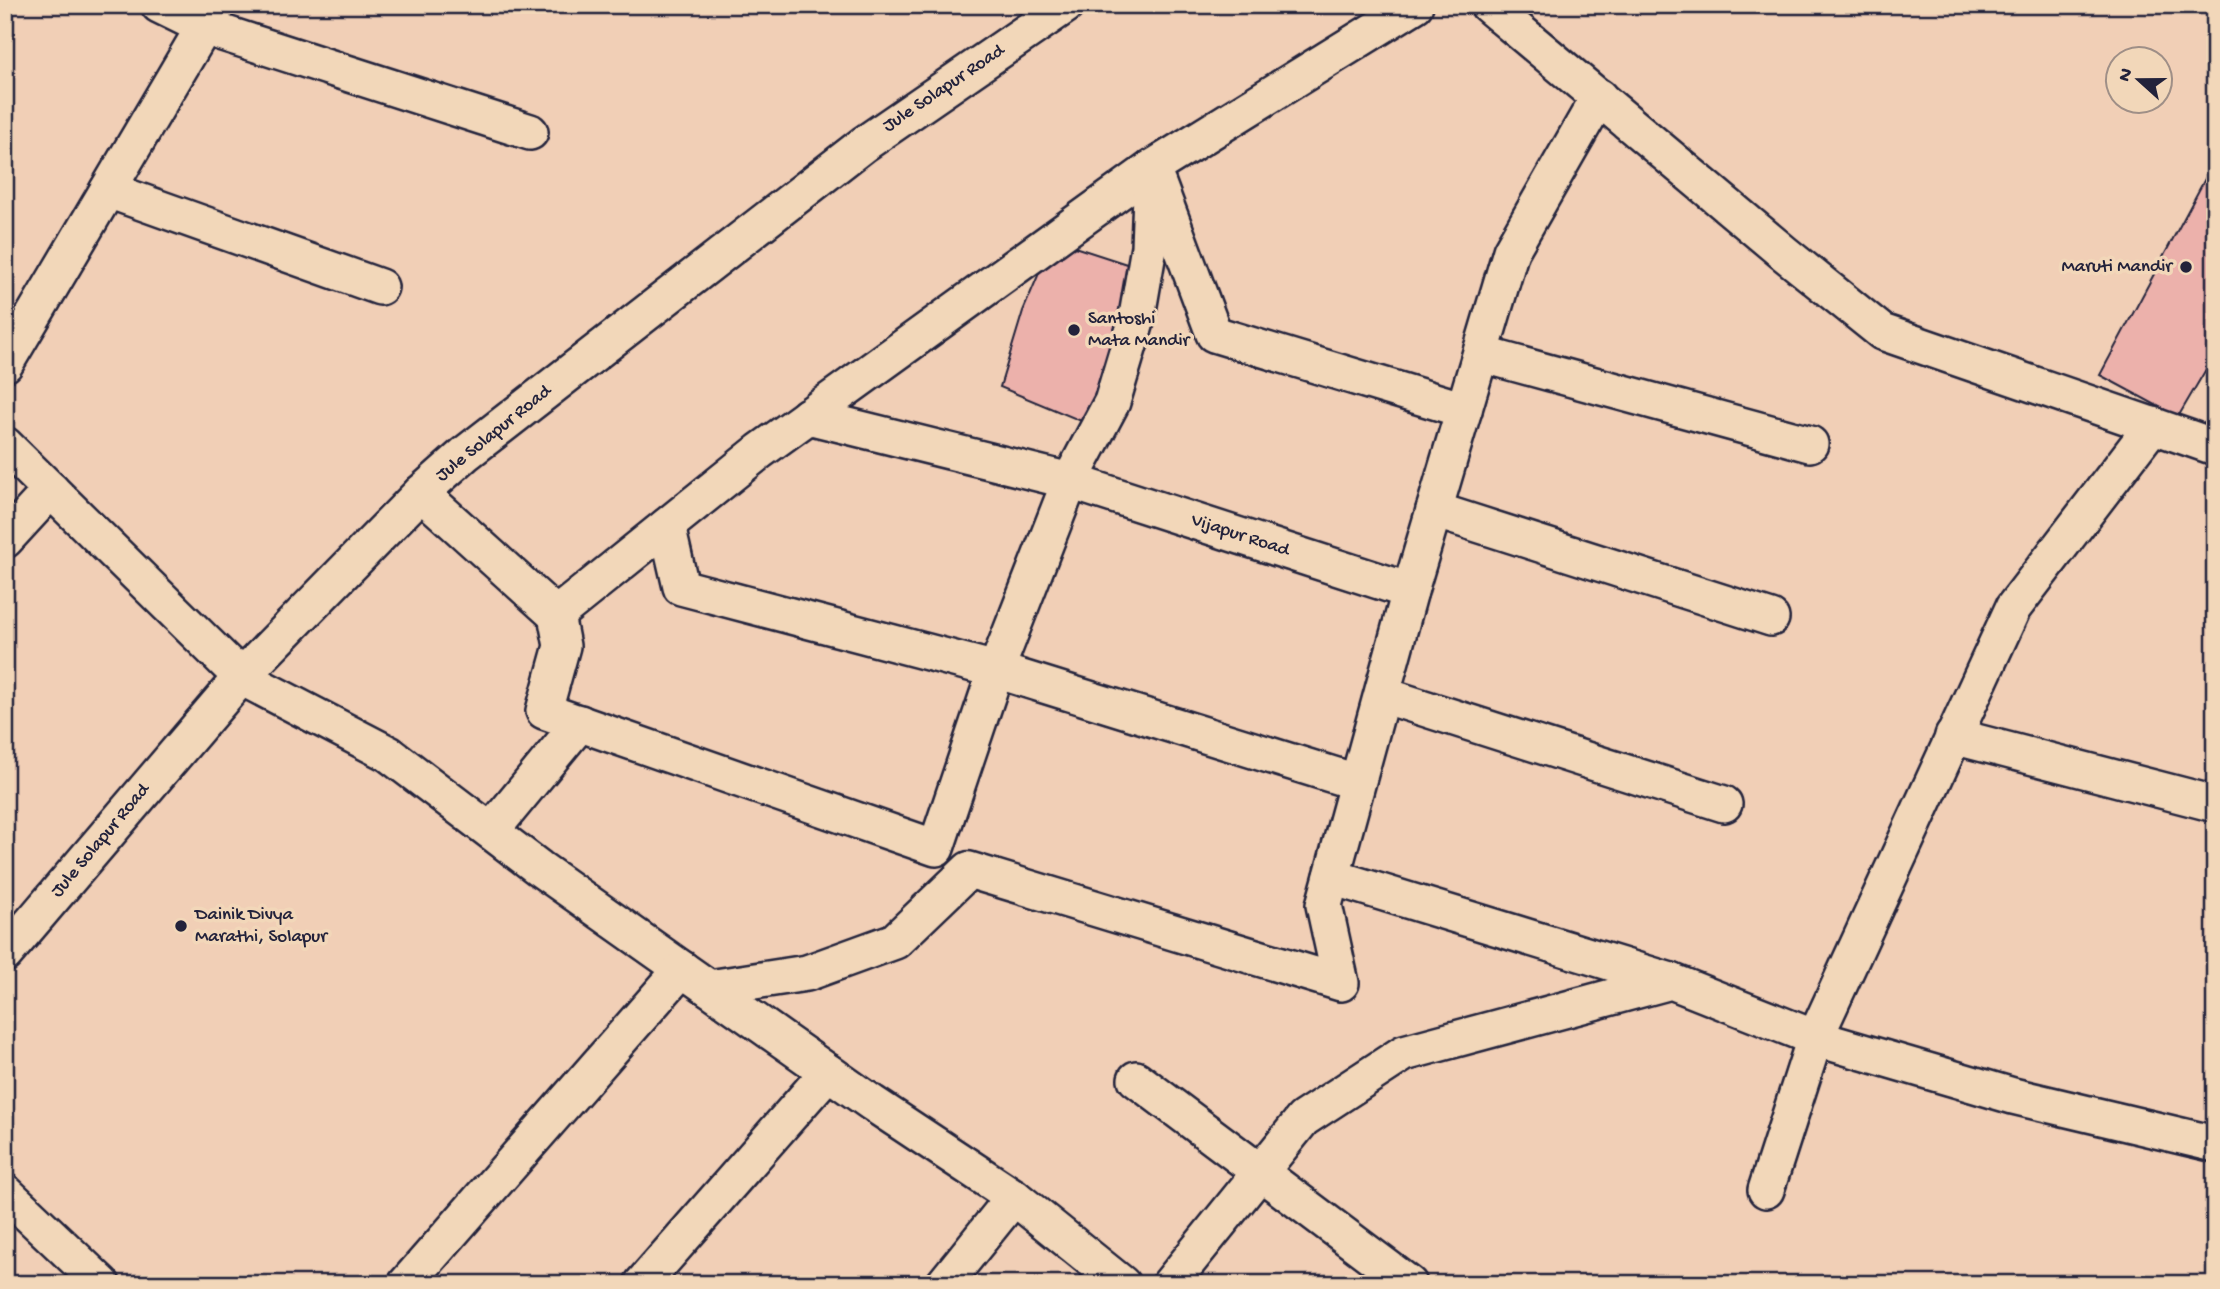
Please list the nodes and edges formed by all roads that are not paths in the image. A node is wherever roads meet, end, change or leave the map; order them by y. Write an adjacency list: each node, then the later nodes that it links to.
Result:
1 (159, 5): 5 (street)
2 (1066, 5): 21 (street, Jule Solapur Road)
3 (1415, 5): 8 (street)
4 (1488, 5): 6 (street)
5 (210, 16): 7 (street); 9 (street)
6 (1599, 97): 11 (street); 15 (street)
7 (530, 132)
8 (1152, 168): 13 (street); 14 (street); 19 (street)
9 (108, 190): 10 (street); 12 (street)
10 (380, 287)
11 (1481, 354): 13 (street); 16 (street)
12 (5, 363)
13 (1464, 410): 22 (street)
14 (808, 416): 19 (street, Vijapur Road); 23 (street)
15 (2152, 425): 18 (street); 32 (street)
16 (1810, 444)
17 (5, 445): 20 (street)
18 (2215, 447)
19 (1070, 481): 25 (street, Vijapur Road); 28 (street)
20 (51, 490): 24 (street); 29 (street)
21 (421, 493): 26 (street); 29 (street, Jule Solapur Road)
22 (1434, 510): 25 (street); 27 (street)
23 (667, 526): 26 (street); 28 (street)
24 (5, 540)
25 (1410, 591): 30 (street)
26 (556, 615): 31 (street)
27 (1771, 618)
28 (996, 670): 31 (street); 33 (street)
29 (241, 677): 36 (street); 38 (street, Jule Solapur Road)
30 (1382, 695): 33 (street); 34 (street)
31 (580, 723): 36 (street)
32 (1953, 736): 35 (street); 41 (street)
33 (1356, 782): 37 (street)
34 (1724, 804)
35 (2215, 804)
36 (491, 831): 39 (street)
37 (1332, 877): 39 (street); 40 (street)
38 (5, 954)
39 (695, 978): 42 (street); 50 (street)
40 (1671, 981): 41 (street); 45 (street)
41 (1815, 1038): 44 (street); 46 (street)
42 (828, 1072): 48 (street); 51 (street)
43 (1136, 1079): 45 (street)
44 (2215, 1144)
45 (1260, 1172): 54 (street); 55 (street)
46 (1766, 1191)
47 (5, 1192): 49 (street)
48 (1014, 1197): 52 (street); 53 (street)
49 (102, 1284)
50 (406, 1284)
51 (642, 1284)
52 (944, 1284)
53 (1122, 1284)
54 (1170, 1284)
55 (1409, 1284)

